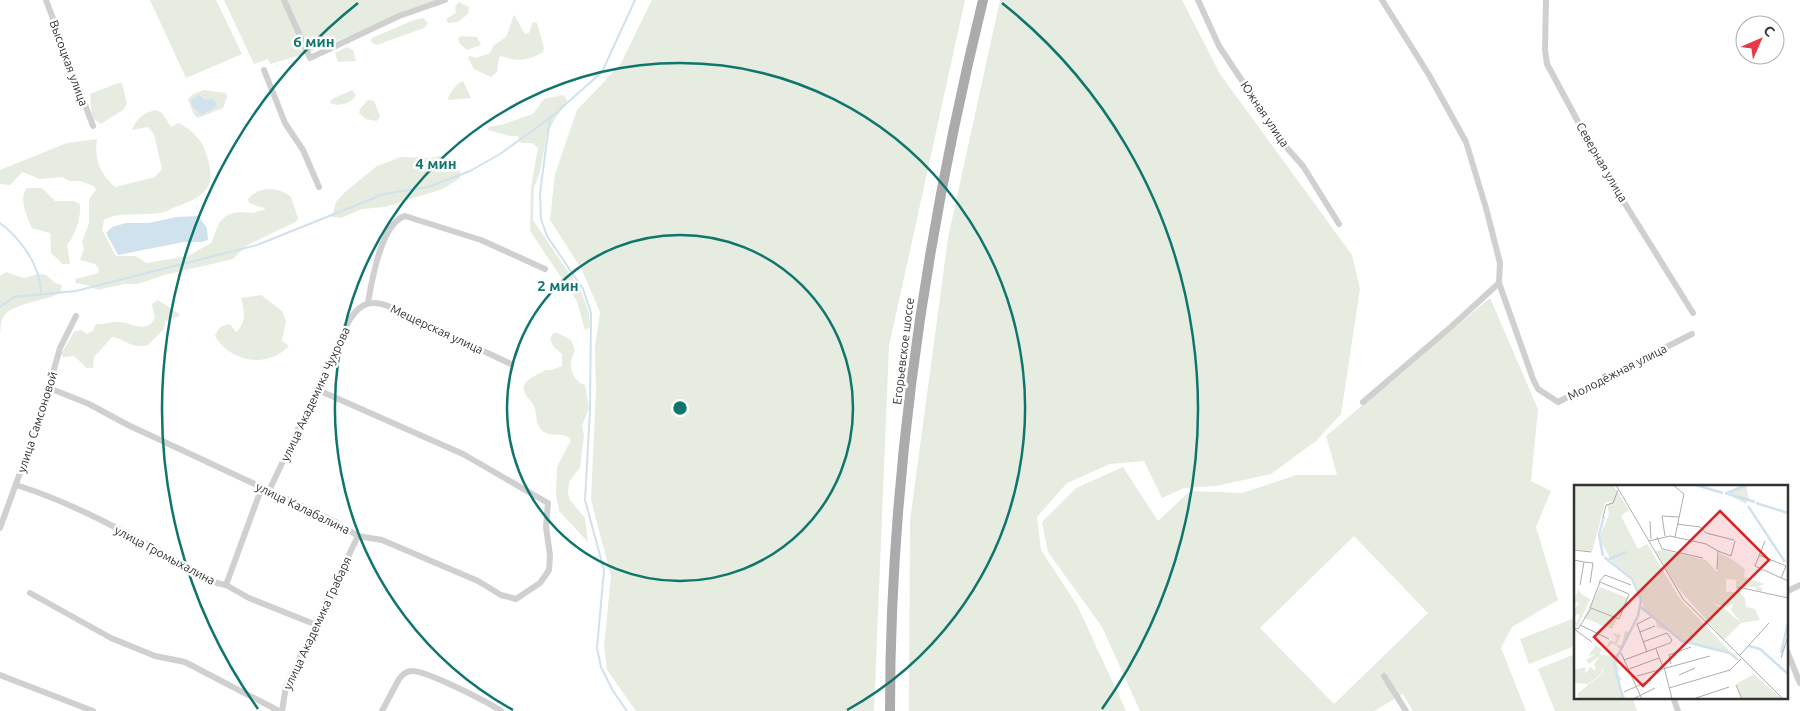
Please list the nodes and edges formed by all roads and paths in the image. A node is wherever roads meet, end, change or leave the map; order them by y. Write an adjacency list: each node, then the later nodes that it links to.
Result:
1 (46, 0): 9 (street, Высоцкая улица)
2 (284, 0): 3 (street)
3 (445, 0)
4 (983, 0): 40 (main road, Егорьевское шоссе)
5 (1198, 0): 11 (street, Южная улица)
6 (1382, 0): 13 (street)
7 (1546, 0): 15 (street, Северная улица)
8 (264, 70): 10 (street)
9 (93, 126)
10 (320, 186)
11 (1339, 224)
12 (545, 269): 14 (street)
13 (1499, 282): 17 (street, Молодёжная улица); 21 (street)
14 (368, 302): 18 (street, Мещерская улица); 20 (street, улица Академика Чухрова)
15 (1693, 313)
16 (76, 316): 19 (street, улица Самсоновой)
17 (1692, 334)
18 (512, 364)
19 (49, 388): 22 (street, улица Самсоновой); 23 (street, улица Калабалина)
20 (318, 390): 23 (street, улица Академика Чухрова); 25 (street, улица Калабалина)
21 (1363, 402)
22 (16, 485): 24 (street, улица Самсоновой); 26 (street, улица Громыхалина)
23 (267, 489): 25 (street, улица Калабалина); 26 (street, улица Академика Чухрова)
24 (0, 528)
25 (358, 536): 30 (street, улица Академика Грабаря)
26 (226, 585): 30 (street, улица Громыхалина)
27 (1800, 586): 28 (street)
28 (1788, 591)
29 (30, 593): 37 (street)
30 (314, 624): 37 (street, улица Академика Грабаря)
31 (1788, 654): 34 (street)
32 (0, 674): 36 (street)
33 (1384, 676): 41 (street)
34 (1800, 683)
35 (1673, 698): 42 (street)
36 (93, 711)
37 (281, 711)
38 (382, 711): 39 (street)
39 (501, 711)
40 (890, 711)
41 (1406, 711)
42 (1678, 711)

